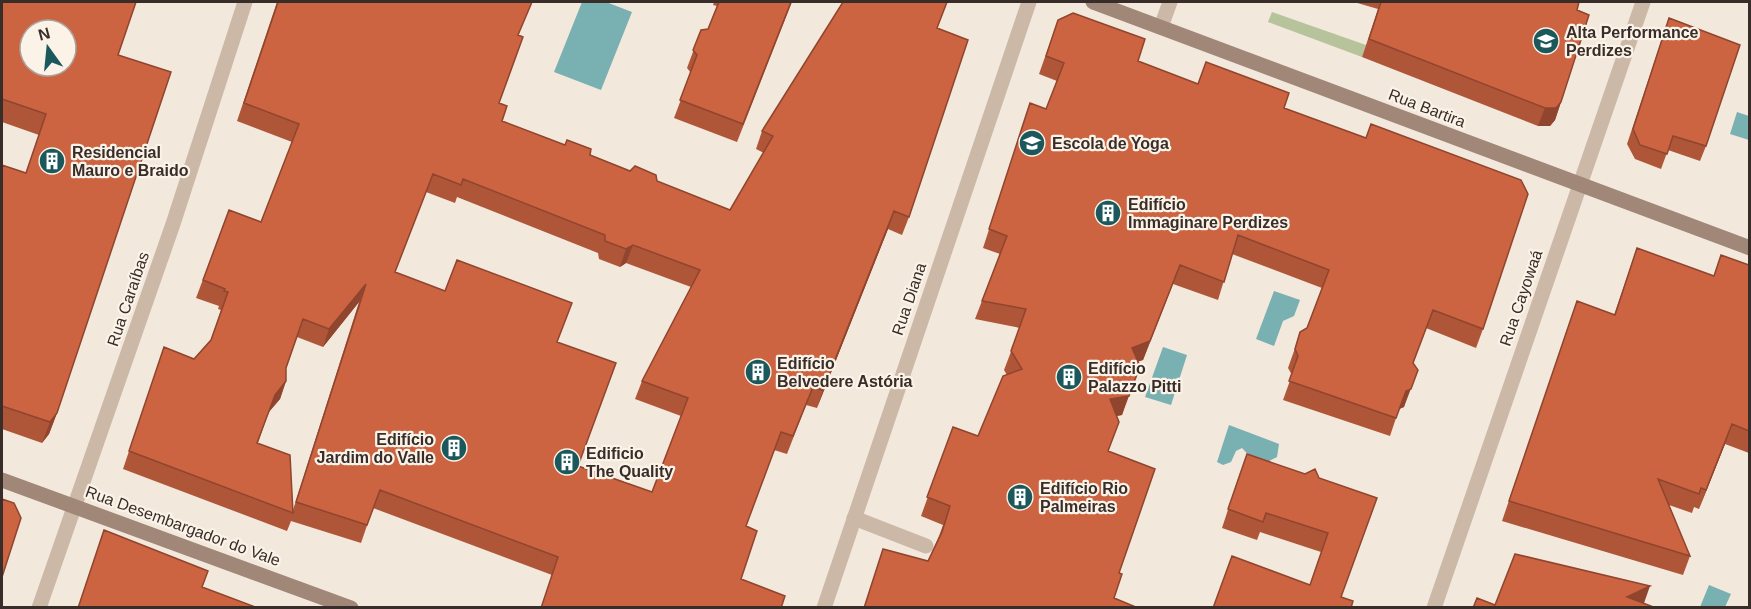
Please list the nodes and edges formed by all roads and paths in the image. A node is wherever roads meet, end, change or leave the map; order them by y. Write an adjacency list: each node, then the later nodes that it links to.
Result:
1 (245, 2): 10 (street, Rua Caraíbas)
2 (1029, 2): 11 (street, Rua Diana)
3 (1093, 2): 6 (street, Rua Bartira)
4 (1170, 2): 6 (street)
5 (1643, 2): 7 (street, Rua Cayowaá)
6 (1161, 27): 7 (street, Rua Bartira)
7 (1579, 184): 8 (street, Rua Bartira); 16 (street, Rua Cayowaá)
8 (1749, 248)
9 (2, 480): 10 (street, Rua Desembargador do Vale)
10 (75, 506): 13 (street, Rua Caraíbas); 14 (street, Rua Desembargador do Vale)
11 (854, 518): 12 (street); 15 (street, Rua Diana)
12 (926, 546)
13 (39, 608)
14 (351, 608)
15 (824, 608)
16 (1434, 608)

